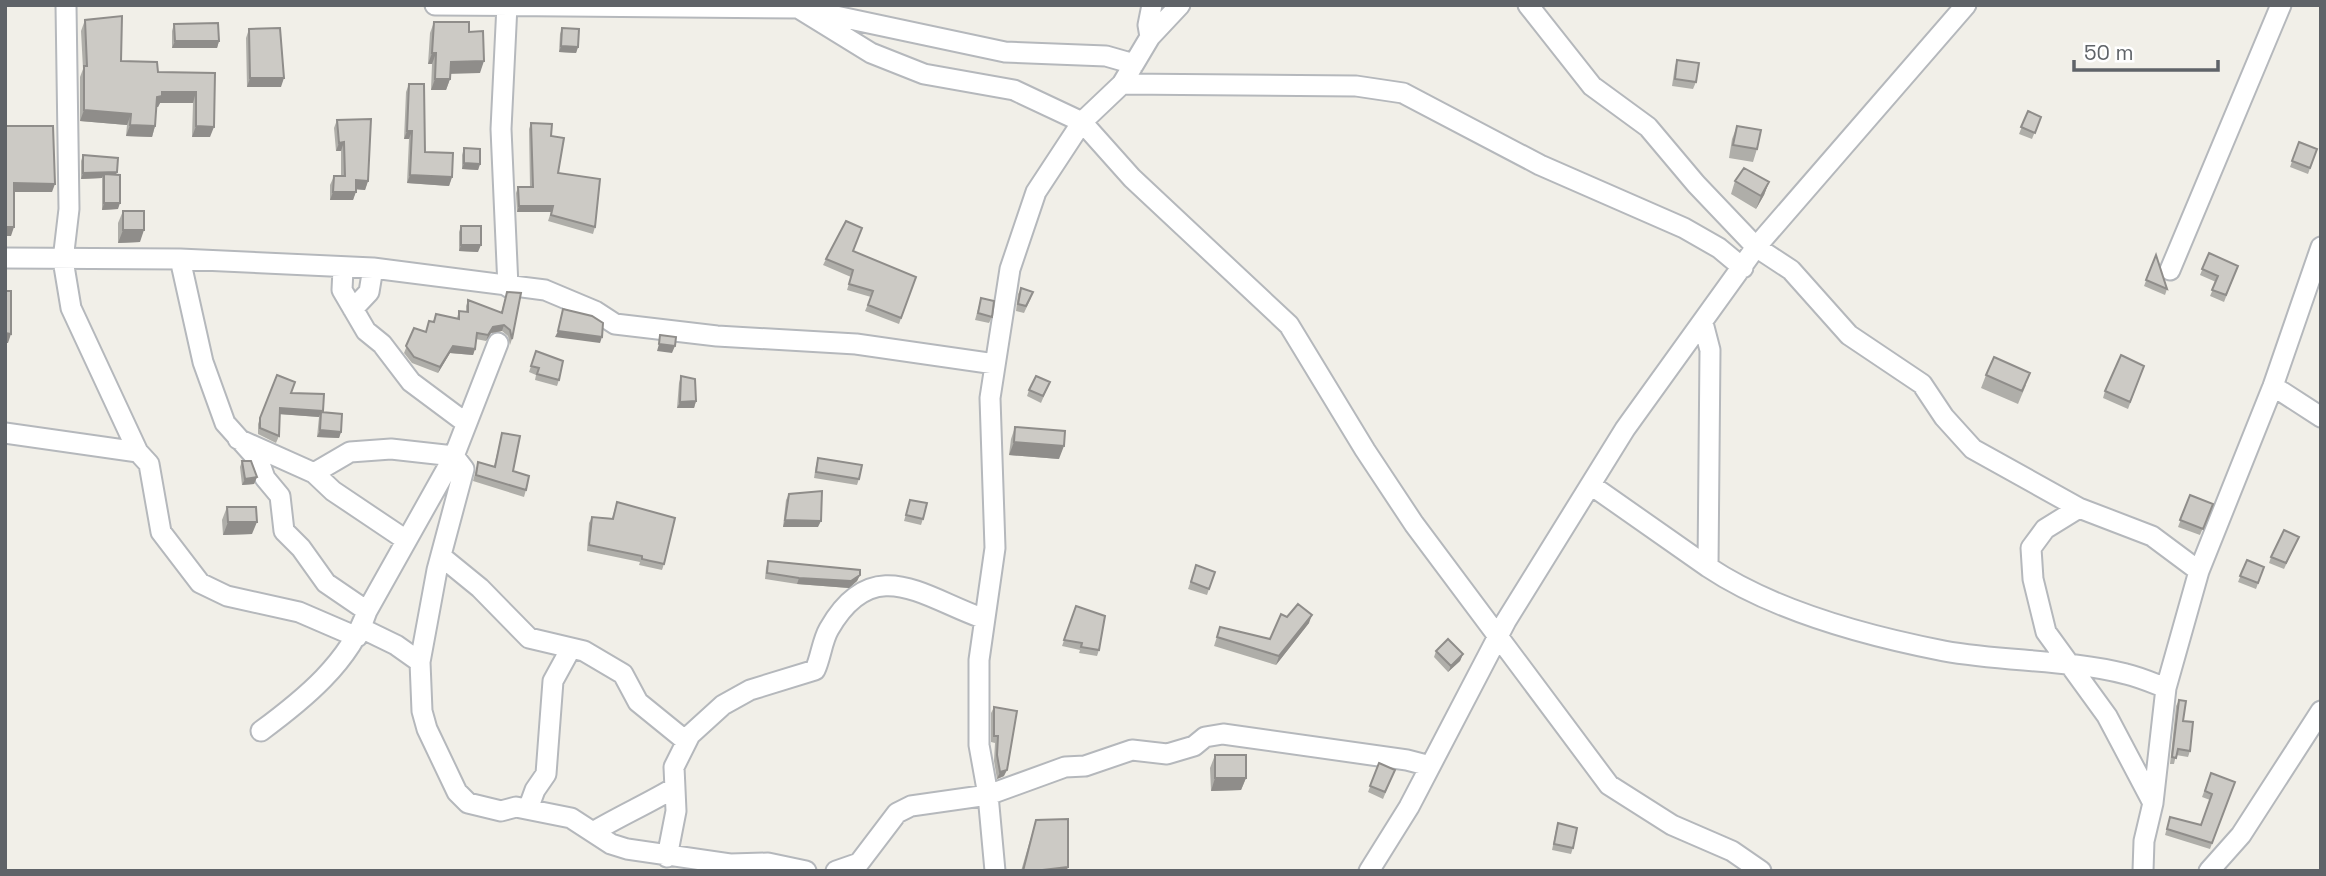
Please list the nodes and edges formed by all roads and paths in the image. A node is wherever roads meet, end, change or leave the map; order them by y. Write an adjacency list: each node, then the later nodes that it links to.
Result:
1 (66, 5): 18 (street)
2 (435, 5): 8 (street)
3 (1152, 5): 10 (street)
4 (1180, 5): 10 (street)
5 (1528, 5): 14 (street)
6 (1966, 5): 14 (street)
7 (2281, 5): 22 (street)
8 (507, 6): 9 (street); 23 (street)
9 (798, 8): 11 (street); 13 (street)
10 (1150, 37): 11 (street)
11 (1134, 64): 12 (street)
12 (1122, 84): 13 (street); 20 (street)
13 (1082, 122): 27 (street); 44 (street)
14 (1756, 247): 20 (street); 37 (street)
15 (2321, 247): 28 (street)
16 (5, 258): 18 (street)
17 (180, 259): 18 (street); 21 (street); 32 (street)
18 (64, 260): 33 (street)
19 (373, 268): 21 (street); 23 (street); 24 (street)
20 (1743, 268): 25 (street)
21 (343, 269): 24 (street)
22 (2170, 270)
23 (509, 287): 27 (street)
24 (353, 309): 30 (street)
25 (1703, 323): 36 (street); 40 (street)
26 (498, 343): 30 (street)
27 (995, 364): 42 (street)
28 (2273, 386): 29 (street); 41 (street)
29 (2321, 417)
30 (466, 423): 34 (street)
31 (5, 433): 33 (street)
32 (238, 439): 35 (street); 43 (street)
33 (138, 452): 43 (street)
34 (454, 456): 35 (street); 38 (street); 39 (street)
35 (314, 473): 38 (street)
36 (1591, 485): 40 (street); 44 (street)
37 (2079, 508): 41 (street); 47 (street)
38 (406, 540): 43 (street)
39 (442, 557): 45 (street); 46 (street)
40 (1708, 568): 47 (street)
41 (2199, 570): 48 (street)
42 (982, 618): 51 (street); 54 (street)
43 (361, 625): 46 (street); 50 (street)
44 (1497, 636): 52 (street); 63 (street)
45 (570, 650): 51 (street); 56 (street)
46 (420, 662): 56 (street)
47 (2068, 665): 48 (street); 55 (street)
48 (2166, 688): 55 (street)
49 (2321, 712): 65 (street)
50 (261, 731)
51 (686, 741): 53 (street)
52 (1430, 766): 54 (street); 62 (street)
53 (674, 788): 57 (street); 58 (street)
54 (988, 795): 60 (street); 61 (street)
55 (2153, 803): 64 (street)
56 (528, 809): 57 (street)
57 (593, 832): 58 (street)
58 (667, 857): 59 (street)
59 (806, 871)
60 (836, 871)
61 (995, 871)
62 (1369, 871)
63 (1761, 871)
64 (2143, 871)
65 (2209, 871)

